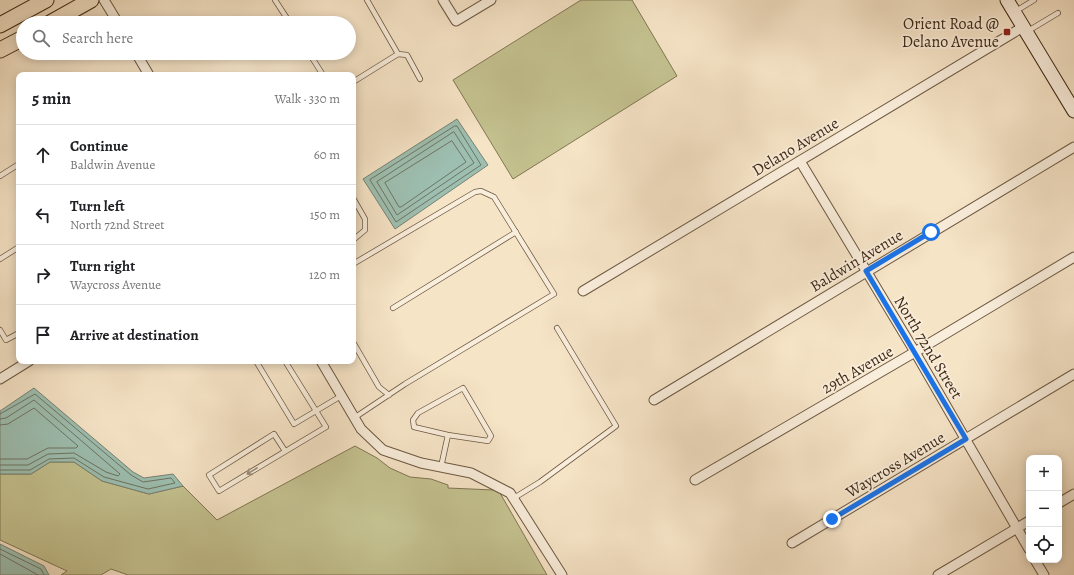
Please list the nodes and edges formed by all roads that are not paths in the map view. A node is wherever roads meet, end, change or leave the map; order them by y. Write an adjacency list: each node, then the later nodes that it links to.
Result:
1 (46, 0): 13 (main road)
2 (91, 0): 14 (main road)
3 (104, 0): 15 (street)
4 (275, 0): 16 (lane)
5 (367, 0): 21 (lane)
6 (443, 0): 7 (street)
7 (491, 0)
8 (1007, 0): 10 (street)
9 (1034, 0): 10 (lane)
10 (1014, 12): 18 (street)
11 (1058, 12): 18 (lane)
12 (16, 16): 17 (main road)
13 (17, 16)
14 (62, 16)
15 (114, 16)
16 (285, 16)
17 (0, 25)
18 (1025, 29): 28 (street); 30 (street, Delano Avenue)
19 (16, 42): 20 (main road)
20 (0, 50)
21 (398, 54): 26 (lane); 27 (lane)
22 (140, 60): 24 (street)
23 (313, 60): 25 (lane)
24 (147, 72)
25 (321, 72)
26 (420, 79)
27 (356, 80)
28 (1074, 111)
29 (1074, 147): 40 (street, Baldwin Avenue)
30 (800, 161): 40 (street, North 72nd Street); 41 (street, Delano Avenue)
31 (16, 166): 32 (lane)
32 (0, 176)
33 (356, 204): 35 (lane)
34 (516, 232): 39 (lane); 42 (lane); 54 (lane)
35 (356, 238)
36 (16, 249): 38 (lane)
37 (1074, 257): 47 (street, 29th Avenue)
38 (0, 259)
39 (356, 262)
40 (866, 271): 47 (street, North 72nd Street); 56 (street, Baldwin Avenue)
41 (583, 291)
42 (393, 308)
43 (557, 328): 65 (lane)
44 (0, 330): 45 (lane)
45 (16, 335)
46 (356, 347): 54 (lane)
47 (915, 352): 60 (street, North 72nd Street); 63 (street, 29th Avenue)
48 (24, 364): 53 (street)
49 (258, 364): 57 (lane)
50 (287, 364): 57 (lane)
51 (323, 364): 55 (street)
52 (1074, 374): 60 (street, Waycross Avenue)
53 (0, 379)
54 (389, 395): 58 (lane)
55 (342, 396): 57 (lane); 58 (street)
56 (654, 400)
57 (316, 411): 61 (lane)
58 (354, 418): 62 (street)
59 (448, 435): 59 (lane); 62 (lane)
60 (966, 439): 68 (street, North 72nd Street); 69 (street, Waycross Avenue)
61 (285, 451): 61 (lane, one-way to 61)
62 (441, 467): 65 (street)
63 (694, 480)
64 (1074, 494): 66 (street)
65 (514, 498): 72 (street)
66 (1062, 501)
67 (1026, 523): 68 (street)
68 (1017, 528): 70 (street, North 72nd Street); 73 (street)
69 (792, 543)
70 (1026, 544)
71 (1037, 563): 74 (street)
72 (562, 575)
73 (938, 575)
74 (1044, 575)

